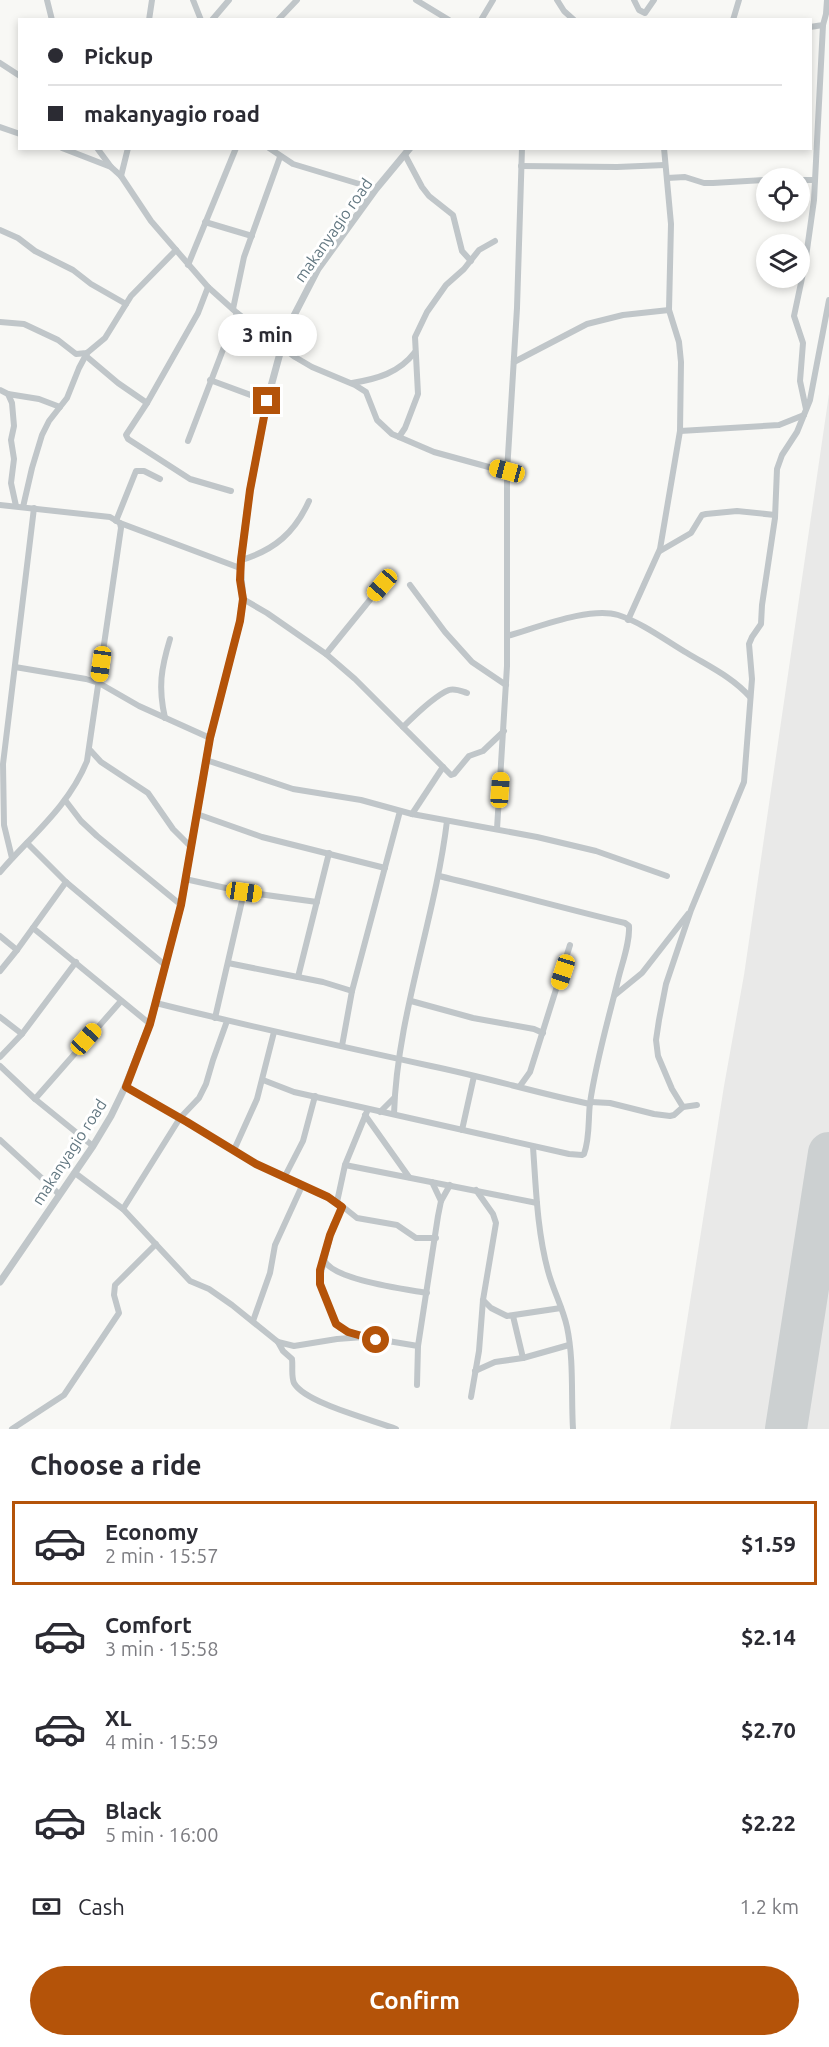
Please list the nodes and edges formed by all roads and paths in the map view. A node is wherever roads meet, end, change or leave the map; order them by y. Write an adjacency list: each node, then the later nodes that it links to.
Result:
1 (47, 0): 13 (street)
2 (152, 0): 14 (street)
3 (193, 0): 15 (street)
4 (229, 0): 16 (street)
5 (297, 0): 17 (street)
6 (416, 0): 18 (street)
7 (493, 0): 19 (street)
8 (557, 0): 20 (street)
9 (634, 0): 10 (street)
10 (654, 0)
11 (739, 0): 21 (street)
12 (827, 0): 22 (street)
13 (52, 18)
14 (149, 18)
15 (200, 18)
16 (214, 18)
17 (280, 18)
18 (446, 18)
19 (483, 18)
20 (572, 18)
21 (734, 18)
22 (823, 25): 23 (street); 43 (street)
23 (812, 27)
24 (0, 63): 25 (street)
25 (18, 75)
26 (0, 127): 27 (street)
27 (18, 133)
28 (67, 150): 39 (street)
29 (98, 150): 39 (street)
30 (128, 150): 40 (street)
31 (235, 150): 46 (street)
32 (271, 150): 36 (street)
33 (522, 150): 38 (street)
34 (664, 150): 37 (street)
35 (408, 152): 45 (street, makanyagio road); 51 (street)
36 (280, 157): 45 (street); 48 (street)
37 (665, 165): 38 (street); 41 (street)
38 (521, 166): 62 (street)
39 (111, 167): 40 (street)
40 (121, 176): 50 (street)
41 (667, 178): 44 (street); 56 (street)
42 (810, 180): 43 (street)
43 (815, 180): 70 (street)
44 (756, 181)
45 (376, 189): 59 (street, makanyagio road)
46 (206, 222): 48 (street); 52 (street)
47 (0, 230): 55 (street)
48 (252, 237): 57 (street)
49 (495, 241): 51 (street)
50 (176, 250): 52 (street); 55 (street)
51 (471, 261): 60 (street)
52 (188, 265): 53 (street)
53 (208, 287): 57 (street); 68 (street)
54 (829, 300): 70 (street)
55 (126, 304): 61 (street)
56 (669, 310): 62 (street); 71 (street)
57 (235, 311): 59 (street); 63 (street)
58 (0, 322): 61 (street)
59 (282, 347): 64 (street); 67 (street, makanyagio road)
60 (415, 352): 64 (street); 72 (street)
61 (87, 355): 68 (street); 69 (street)
62 (514, 362): 74 (street)
63 (210, 380): 67 (street); 73 (street)
64 (351, 384): 72 (street)
65 (0, 390): 66 (street)
66 (8, 394): 69 (street); 79 (street)
67 (267, 401): 84 (street, makanyagio road)
68 (147, 403): 76 (street)
69 (60, 407): 79 (street)
70 (805, 413): 71 (street); 81 (street)
71 (680, 431): 83 (street)
72 (399, 437): 74 (street)
73 (188, 441)
74 (507, 471): 90 (street)
75 (160, 479): 82 (street)
76 (231, 491)
77 (309, 501): 84 (street)
78 (0, 505): 79 (street)
79 (19, 507): 80 (street)
80 (34, 508): 82 (street); 93 (street)
81 (775, 515): 83 (street); 97 (street)
82 (118, 522): 85 (street); 94 (street)
83 (660, 551): 89 (street)
84 (241, 560): 85 (street, makanyagio road)
85 (240, 568): 88 (street, makanyagio road)
86 (382, 585): 92 (street)
87 (410, 585): 95 (street)
88 (243, 599): 92 (street); 101 (street, makanyagio road)
89 (628, 620): 90 (street); 97 (street)
90 (507, 636): 95 (street)
91 (170, 639): 98 (street)
92 (326, 654): 99 (street)
93 (15, 667): 94 (street); 104 (street)
94 (99, 683): 98 (street); 102 (street)
95 (506, 686): 100 (street)
96 (467, 693): 99 (street)
97 (750, 697): 125 (street)
98 (165, 718): 101 (street)
99 (403, 726): 105 (street)
100 (504, 731): 105 (street); 111 (street)
101 (210, 738): 103 (street, makanyagio road)
102 (90, 750): 106 (street); 113 (street)
103 (206, 760): 107 (street); 108 (street, makanyagio road)
104 (1, 763): 115 (street)
105 (443, 767): 109 (street)
106 (65, 800): 112 (street); 124 (street)
107 (400, 811): 109 (street); 116 (street)
108 (197, 814): 113 (street, makanyagio road); 114 (street)
109 (412, 814): 110 (street)
110 (447, 821): 111 (street); 118 (street)
111 (497, 829): 119 (street)
112 (27, 843): 115 (street); 121 (street)
113 (190, 846): 120 (street, makanyagio road)
114 (330, 853): 116 (street); 123 (street)
115 (12, 858): 117 (street)
116 (385, 868): 135 (street)
117 (0, 872)
118 (440, 876): 136 (street); 138 (street)
119 (667, 876)
120 (185, 879): 122 (street); 124 (street, makanyagio road)
121 (66, 882): 126 (street); 132 (street)
122 (244, 892): 123 (street); 131 (street)
123 (317, 902): 134 (street)
124 (181, 905): 132 (street, makanyagio road)
125 (691, 910): 136 (street); 160 (street)
126 (33, 928): 129 (street); 130 (street)
127 (0, 936): 129 (street)
128 (570, 945): 145 (street)
129 (17, 950): 133 (street)
130 (76, 962): 137 (street); 146 (street)
131 (228, 963): 134 (street); 141 (street)
132 (166, 966): 139 (street, makanyagio road)
133 (0, 970)
134 (298, 977): 135 (street)
135 (352, 991): 147 (street)
136 (615, 995): 158 (street)
137 (121, 1001): 143 (street); 157 (street)
138 (411, 1001): 145 (street); 149 (street)
139 (156, 1003): 141 (street); 143 (street, makanyagio road)
140 (0, 1017): 146 (street)
141 (215, 1018): 142 (street)
142 (227, 1021): 144 (street); 164 (street)
143 (150, 1024): 154 (street, makanyagio road)
144 (274, 1032): 147 (street); 152 (street)
145 (543, 1033): 153 (street)
146 (22, 1034): 148 (street)
147 (342, 1046): 149 (street)
148 (0, 1057)
149 (399, 1060): 151 (street); 156 (street)
150 (0, 1066): 157 (street)
151 (474, 1076): 153 (street); 165 (street)
152 (263, 1080): 155 (street); 169 (street)
153 (520, 1086): 158 (street)
154 (126, 1087): 164 (street); 167 (street, makanyagio road)
155 (315, 1096): 161 (street); 172 (street)
156 (394, 1098): 162 (street); 163 (street)
157 (35, 1099): 167 (street)
158 (591, 1103): 160 (street); 168 (street)
159 (697, 1105): 160 (street)
160 (683, 1107)
161 (366, 1112): 162 (street); 170 (street); 173 (street)
162 (380, 1112): 163 (street)
163 (394, 1114): 165 (street)
164 (180, 1118): 169 (street); 185 (street)
165 (462, 1130): 168 (street)
166 (0, 1140): 179 (street)
167 (93, 1146): 171 (street, makanyagio road)
168 (533, 1147): 183 (street)
169 (234, 1150): 172 (street)
170 (345, 1165): 173 (street); 177 (street)
171 (75, 1173): 179 (street, makanyagio road); 185 (street)
172 (284, 1178): 176 (street)
173 (410, 1178): 174 (street)
174 (432, 1182): 175 (street); 181 (street)
175 (450, 1185): 178 (street); 181 (street)
176 (302, 1186): 180 (street); 194 (street)
177 (340, 1189): 180 (street); 182 (street)
178 (476, 1190): 183 (street); 191 (street)
179 (59, 1194): 189 (street, makanyagio road)
180 (328, 1197): 182 (street)
181 (441, 1201): 186 (street)
182 (337, 1202): 184 (street)
183 (537, 1203): 192 (street)
184 (342, 1207): 186 (street); 188 (street)
185 (123, 1209): 187 (street)
186 (436, 1238): 190 (street)
187 (156, 1244): 194 (street); 203 (street)
188 (323, 1260): 190 (street); 195 (street)
189 (0, 1282)
190 (427, 1293): 198 (street)
191 (483, 1300): 193 (street); 200 (street)
192 (561, 1308): 193 (street); 197 (street)
193 (513, 1316): 199 (street)
194 (253, 1321): 196 (street)
195 (364, 1337): 196 (street); 198 (street)
196 (278, 1342): 204 (street)
197 (569, 1345): 199 (street); 205 (street)
198 (418, 1346): 201 (street)
199 (523, 1358): 200 (street)
200 (475, 1371): 202 (street)
201 (417, 1385)
202 (471, 1397)
203 (12, 1429)
204 (396, 1429)
205 (573, 1429)

